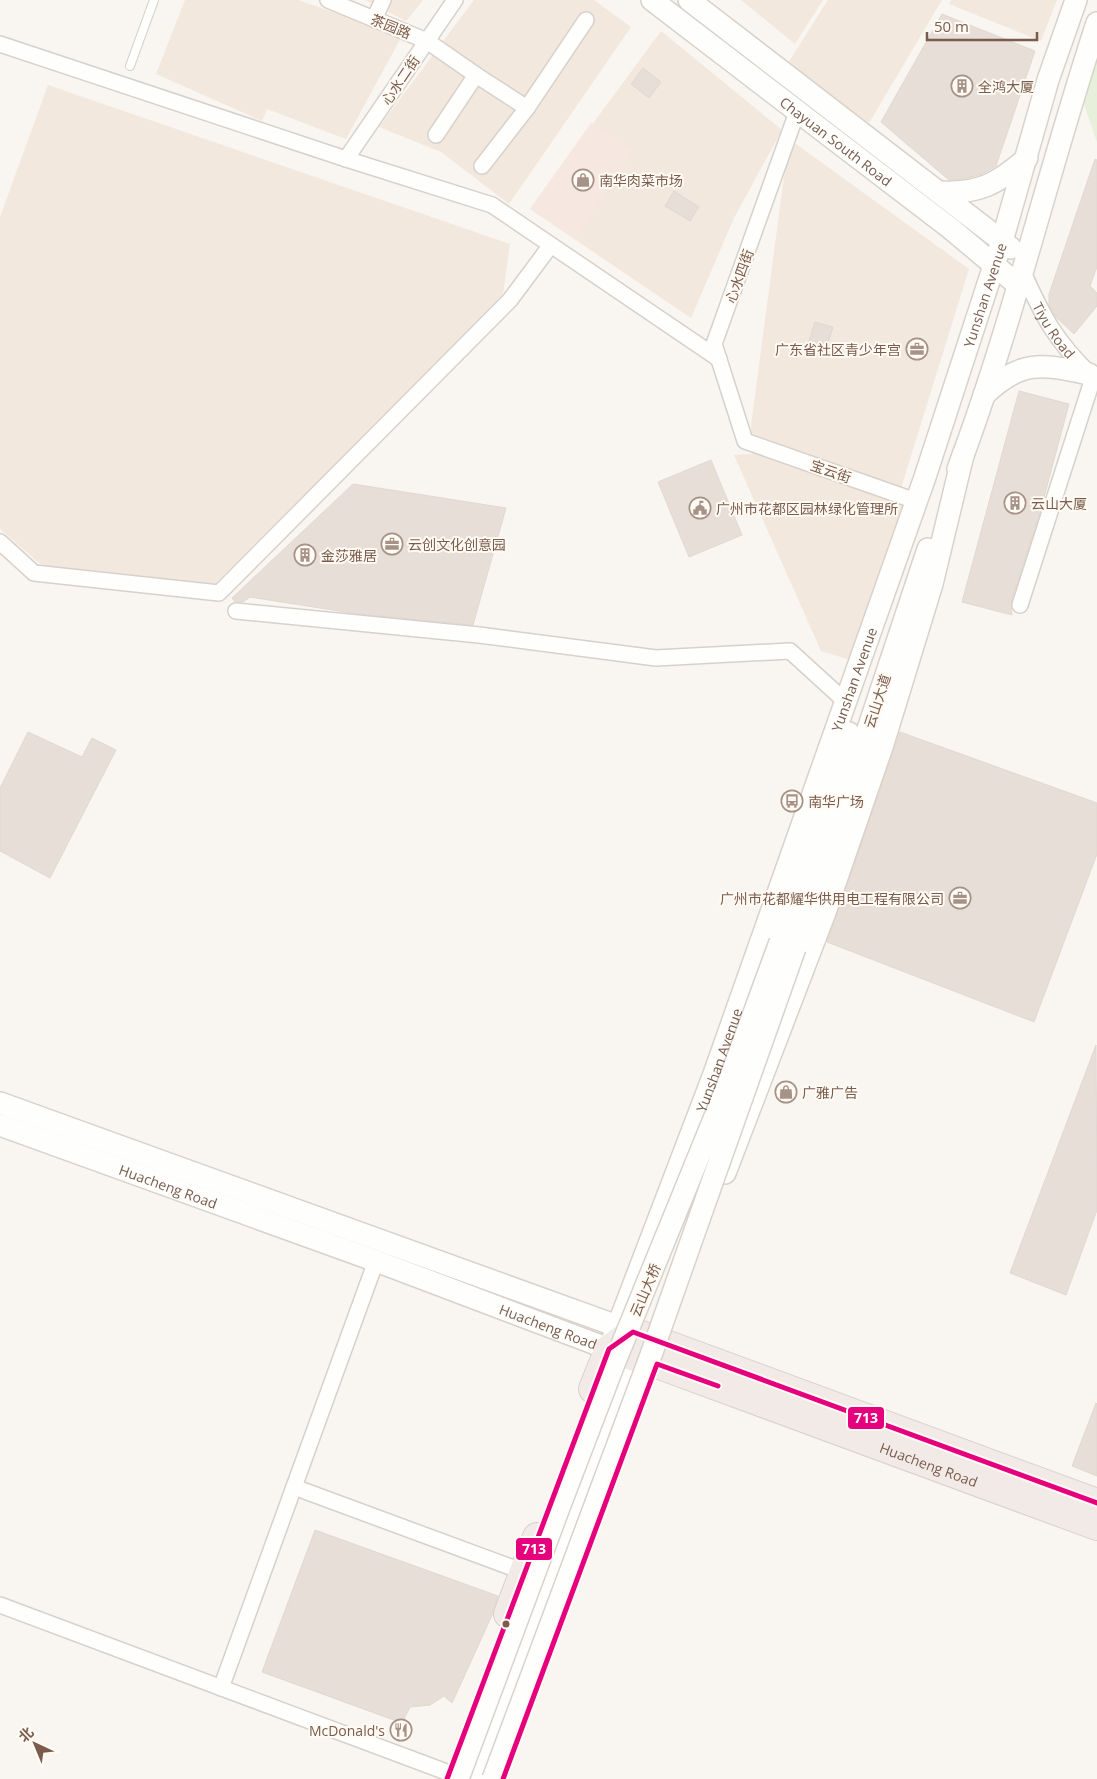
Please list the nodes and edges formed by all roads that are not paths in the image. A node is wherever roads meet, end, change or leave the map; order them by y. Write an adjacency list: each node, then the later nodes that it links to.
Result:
1 (154, 0): 13 (lane)
2 (328, 0): 8 (street, 茶园路)
3 (382, 0): 8 (street)
4 (455, 0): 11 (street, 心水二街)
5 (652, 0): 16 (main road, Chayuan South Road)
6 (689, 0): 21 (main road, Chayuan South Road)
7 (1076, 0): 18 (main road, Yunshan Avenue)
8 (374, 19): 11 (street, 茶园路)
9 (586, 20): 15 (street)
10 (1097, 23): 25 (main road)
11 (427, 40): 14 (street, 茶园路); 19 (street, 心水二街)
12 (0, 44): 19 (street)
13 (130, 66)
14 (476, 75): 15 (street, 茶园路); 17 (street)
15 (527, 108): 20 (street)
16 (797, 112): 24 (main road, Chayuan South Road); 26 (street, 心水四街)
17 (436, 135)
18 (1027, 158): 21 (main road); 22 (main road, Yunshan Avenue)
19 (346, 160): 23 (street)
20 (482, 166)
21 (939, 192): 22 (main road, Chayuan South Road)
22 (1002, 241): 24 (main road, Yunshan Avenue); 25 (main road, Chayuan South Road)
23 (551, 245): 26 (street); 33 (street)
24 (993, 264): 25 (main road, Chayuan South Road); 31 (main road, Yunshan Avenue)
25 (1023, 273): 27 (street, Tiyu Road); 28 (main road)
26 (719, 359): 29 (street, 心水四街)
27 (1093, 378): 28 (main road); 34 (street)
28 (984, 395): 30 (main road)
29 (745, 441): 32 (street, 宝云街)
30 (964, 455): 37 (main road, 云山大道); 41 (main road)
31 (925, 477): 32 (main road, Yunshan Avenue); 37 (main road, 云山大道)
32 (916, 501): 36 (main road, Yunshan Avenue)
33 (0, 542)
34 (1020, 604)
35 (236, 611): 36 (street)
36 (846, 702): 41 (main road, Yunshan Avenue)
37 (787, 945): 48 (main road, 云山大桥, bridge); 50 (main road, 云山大桥, bridge)
38 (0, 1104): 41 (main road, Huacheng Road)
39 (0, 1125): 40 (main road, Huacheng Road)
40 (376, 1261): 41 (main road, Huacheng Road); 42 (street)
41 (635, 1345): 43 (highway, Huacheng Road); 44 (highway, Huacheng Road); 45 (main road); 45 (highway); 51 (highway)
42 (294, 1488): 45 (street); 47 (street)
43 (1097, 1503)
44 (1097, 1526)
45 (542, 1574): 48 (highway); 49 (main road)
46 (0, 1605): 47 (street)
47 (221, 1688): 48 (street)
48 (458, 1778)
49 (481, 1779)
50 (493, 1779)
51 (503, 1779)

